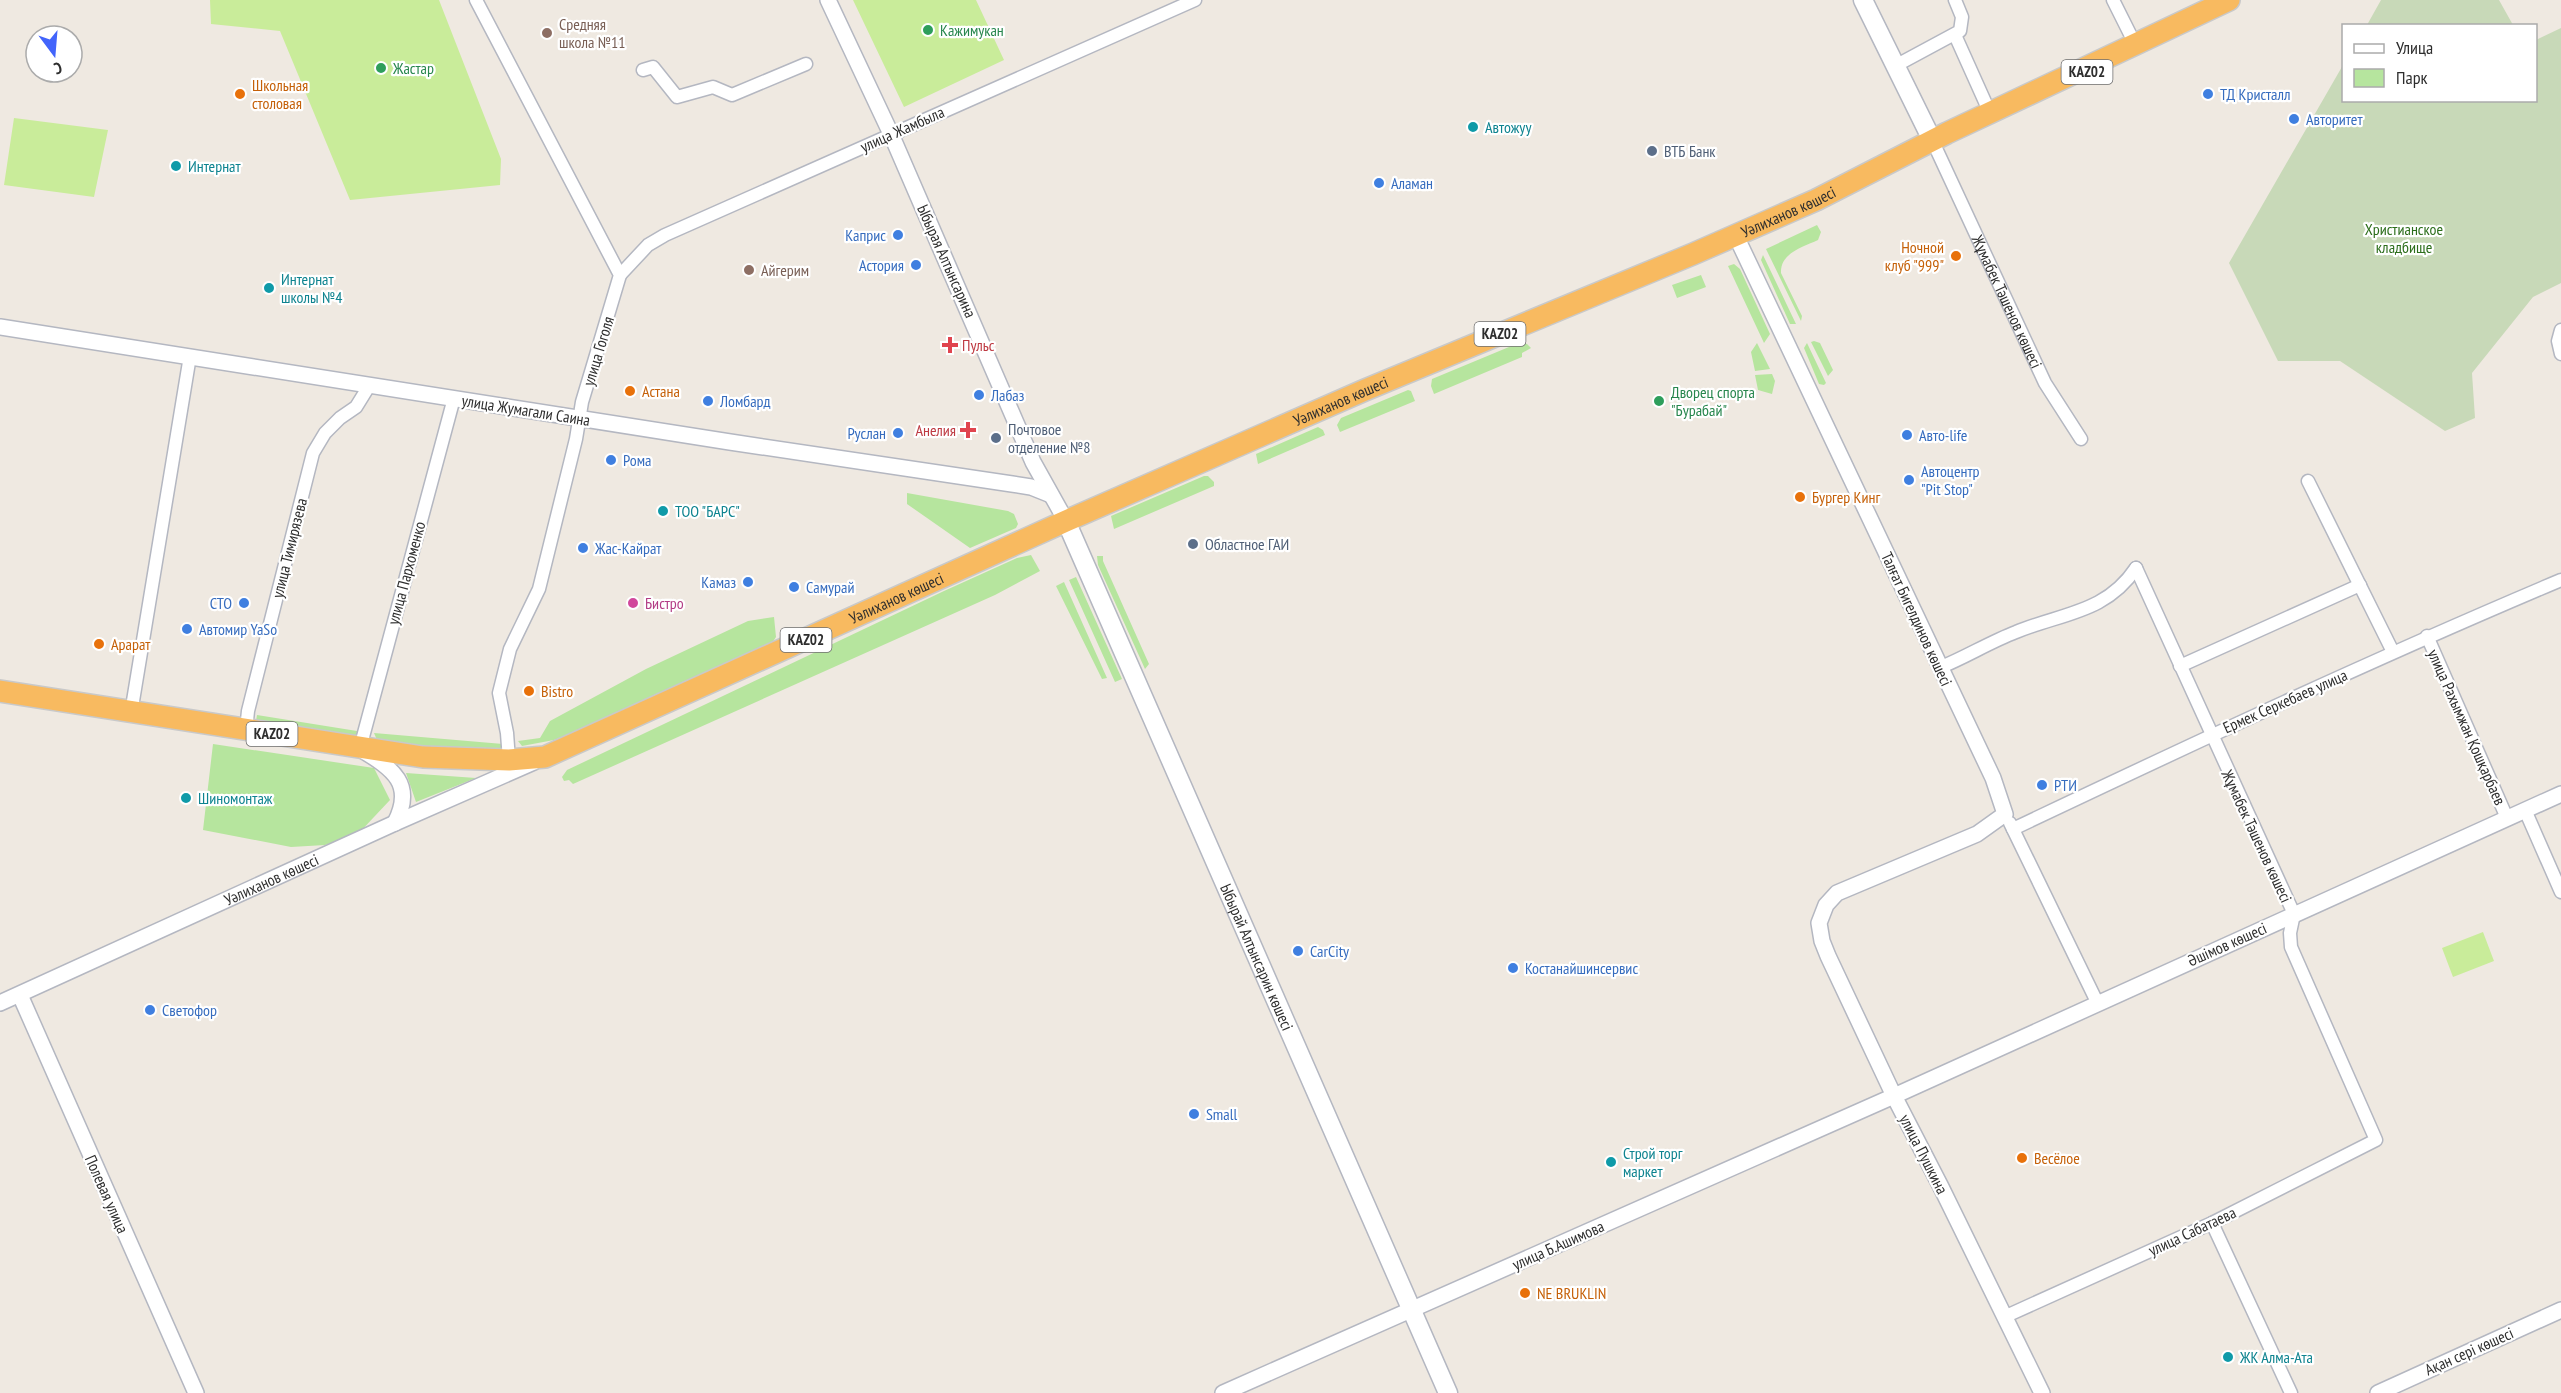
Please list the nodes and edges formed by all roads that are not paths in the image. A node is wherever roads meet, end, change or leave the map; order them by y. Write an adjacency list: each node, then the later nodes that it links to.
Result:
1 (476, 0): 18 (street)
2 (828, 0): 15 (street, Ыбырая Алтынсарина)
3 (1195, 0): 15 (street, улица Жамбыла)
4 (1863, 0): 12 (main road, Жұмабек Тәшенов көшесі)
5 (1955, 0): 9 (street)
6 (2113, 0): 10 (street)
7 (2229, 0): 10 (highway, KАZ02)
8 (2241, 0): 16 (highway, KАZ02)
9 (1955, 35): 12 (street); 14 (street)
10 (2135, 44): 14 (highway, Уәлиханов көшесі / KАZ02)
11 (806, 64): 13 (street)
12 (1895, 66): 16 (main road, Жұмабек Тәшенов көшесі)
13 (643, 70)
14 (1990, 112): 16 (highway, Уәлиханов көшесі / KАZ02)
15 (891, 134): 18 (street, улица Жамбыла); 28 (street, Ыбырая Алтынсарина)
16 (1932, 142): 17 (highway, Уәлиханов көшесі / KАZ02); 26 (street, Жұмабек Тәшенов көшесі)
17 (1736, 236): 29 (highway, Уәлиханов көшесі / KАZ02); 35 (street, Талғат Бигелдинов көшесі)
18 (620, 275): 25 (street, улица Гоголя)
19 (0, 327): 22 (street, улица Жумагали Саина)
20 (2561, 330): 21 (street)
21 (2561, 354)
22 (190, 356): 23 (street, улица Жумагали Саина); 37 (street)
23 (369, 386): 24 (street, улица Жумагали Саина); 38 (street, улица Тимирязева)
24 (454, 398): 25 (street, улица Жумагали Саина); 40 (street, улица Пархоменко)
25 (580, 419): 28 (street, улица Жумагали Саина); 42 (street, улица Гоголя)
26 (2081, 439)
27 (2308, 481): 31 (street)
28 (1051, 495): 29 (street, Ыбырая Алтынсарина)
29 (1066, 521): 41 (highway, Уәлиханов көшесі / KАZ02); 57 (main road, Ыбырай Алтынсарин көшесі)
30 (2561, 580): 32 (street, Ермек Серкебаев улица)
31 (2360, 585): 33 (street); 34 (street)
32 (2427, 636): 33 (street, Ермек Серкебаев улица); 46 (street, улица Рахымжан Қошқарбаев)
33 (2393, 652): 39 (street, Ермек Серкебаев улица)
34 (2180, 666): 35 (street, Жұмабек Тәшенов көшесі); 39 (street, Жұмабек Тәшенов көшесі)
35 (1939, 668): 45 (street, Талғат Бигелдинов көшесі)
36 (0, 691): 37 (highway, Уәлиханов көшесі / KАZ02)
37 (131, 713): 38 (highway, Уәлиханов көшесі / KАZ02)
38 (246, 730): 40 (highway, Уәлиханов көшесі / KАZ02)
39 (2210, 735): 48 (street, Ермек Серкебаев улица); 50 (street, Жұмабек Тәшенов көшесі)
40 (360, 748): 42 (highway, Уәлиханов көшесі / KАZ02); 47 (street)
41 (545, 757): 42 (highway, Уәлиханов көшесі / KАZ02); 47 (street, Уәлиханов көшесі)
42 (509, 760)
43 (2561, 794): 44 (street, Әшімов көшесі)
44 (2525, 810): 46 (street, Әшімов көшесі); 49 (street, улица Рахымжан Қошқарбаев)
45 (2005, 814): 48 (street, Талғат Бигелдинов көшесі); 54 (street, улица Пушкина)
46 (2507, 818): 50 (street, Әшімов көшесі)
47 (395, 823): 51 (street, Уәлиханов көшесі)
48 (2013, 829): 52 (street, Талғат Бигелдинов көшесі)
49 (2561, 892)
50 (2294, 914): 52 (street, Әшімов көшесі); 55 (street, Жұмабек Тәшенов көшесі)
51 (20, 994): 53 (street, Уәлиханов көшесі); 60 (street, Полевая улица)
52 (2097, 1002): 54 (street, Әшімов көшесі)
53 (0, 1003)
54 (1894, 1096): 57 (street, улица Б.Ашимова); 59 (street, улица Пушкина)
55 (2376, 1140): 56 (street, улица Сабатаева)
56 (2212, 1222): 59 (street, улица Сабатаева); 64 (street)
57 (1412, 1310): 61 (street, улица Б.Ашимова); 62 (main road, Ыбырай Алтынсарин көшесі)
58 (2561, 1310): 65 (street, Ақан сері көшесі)
59 (2004, 1317): 63 (street, улица Пушкина)
60 (196, 1393)
61 (1223, 1393)
62 (1448, 1393)
63 (2042, 1393)
64 (2291, 1393)
65 (2378, 1393)

